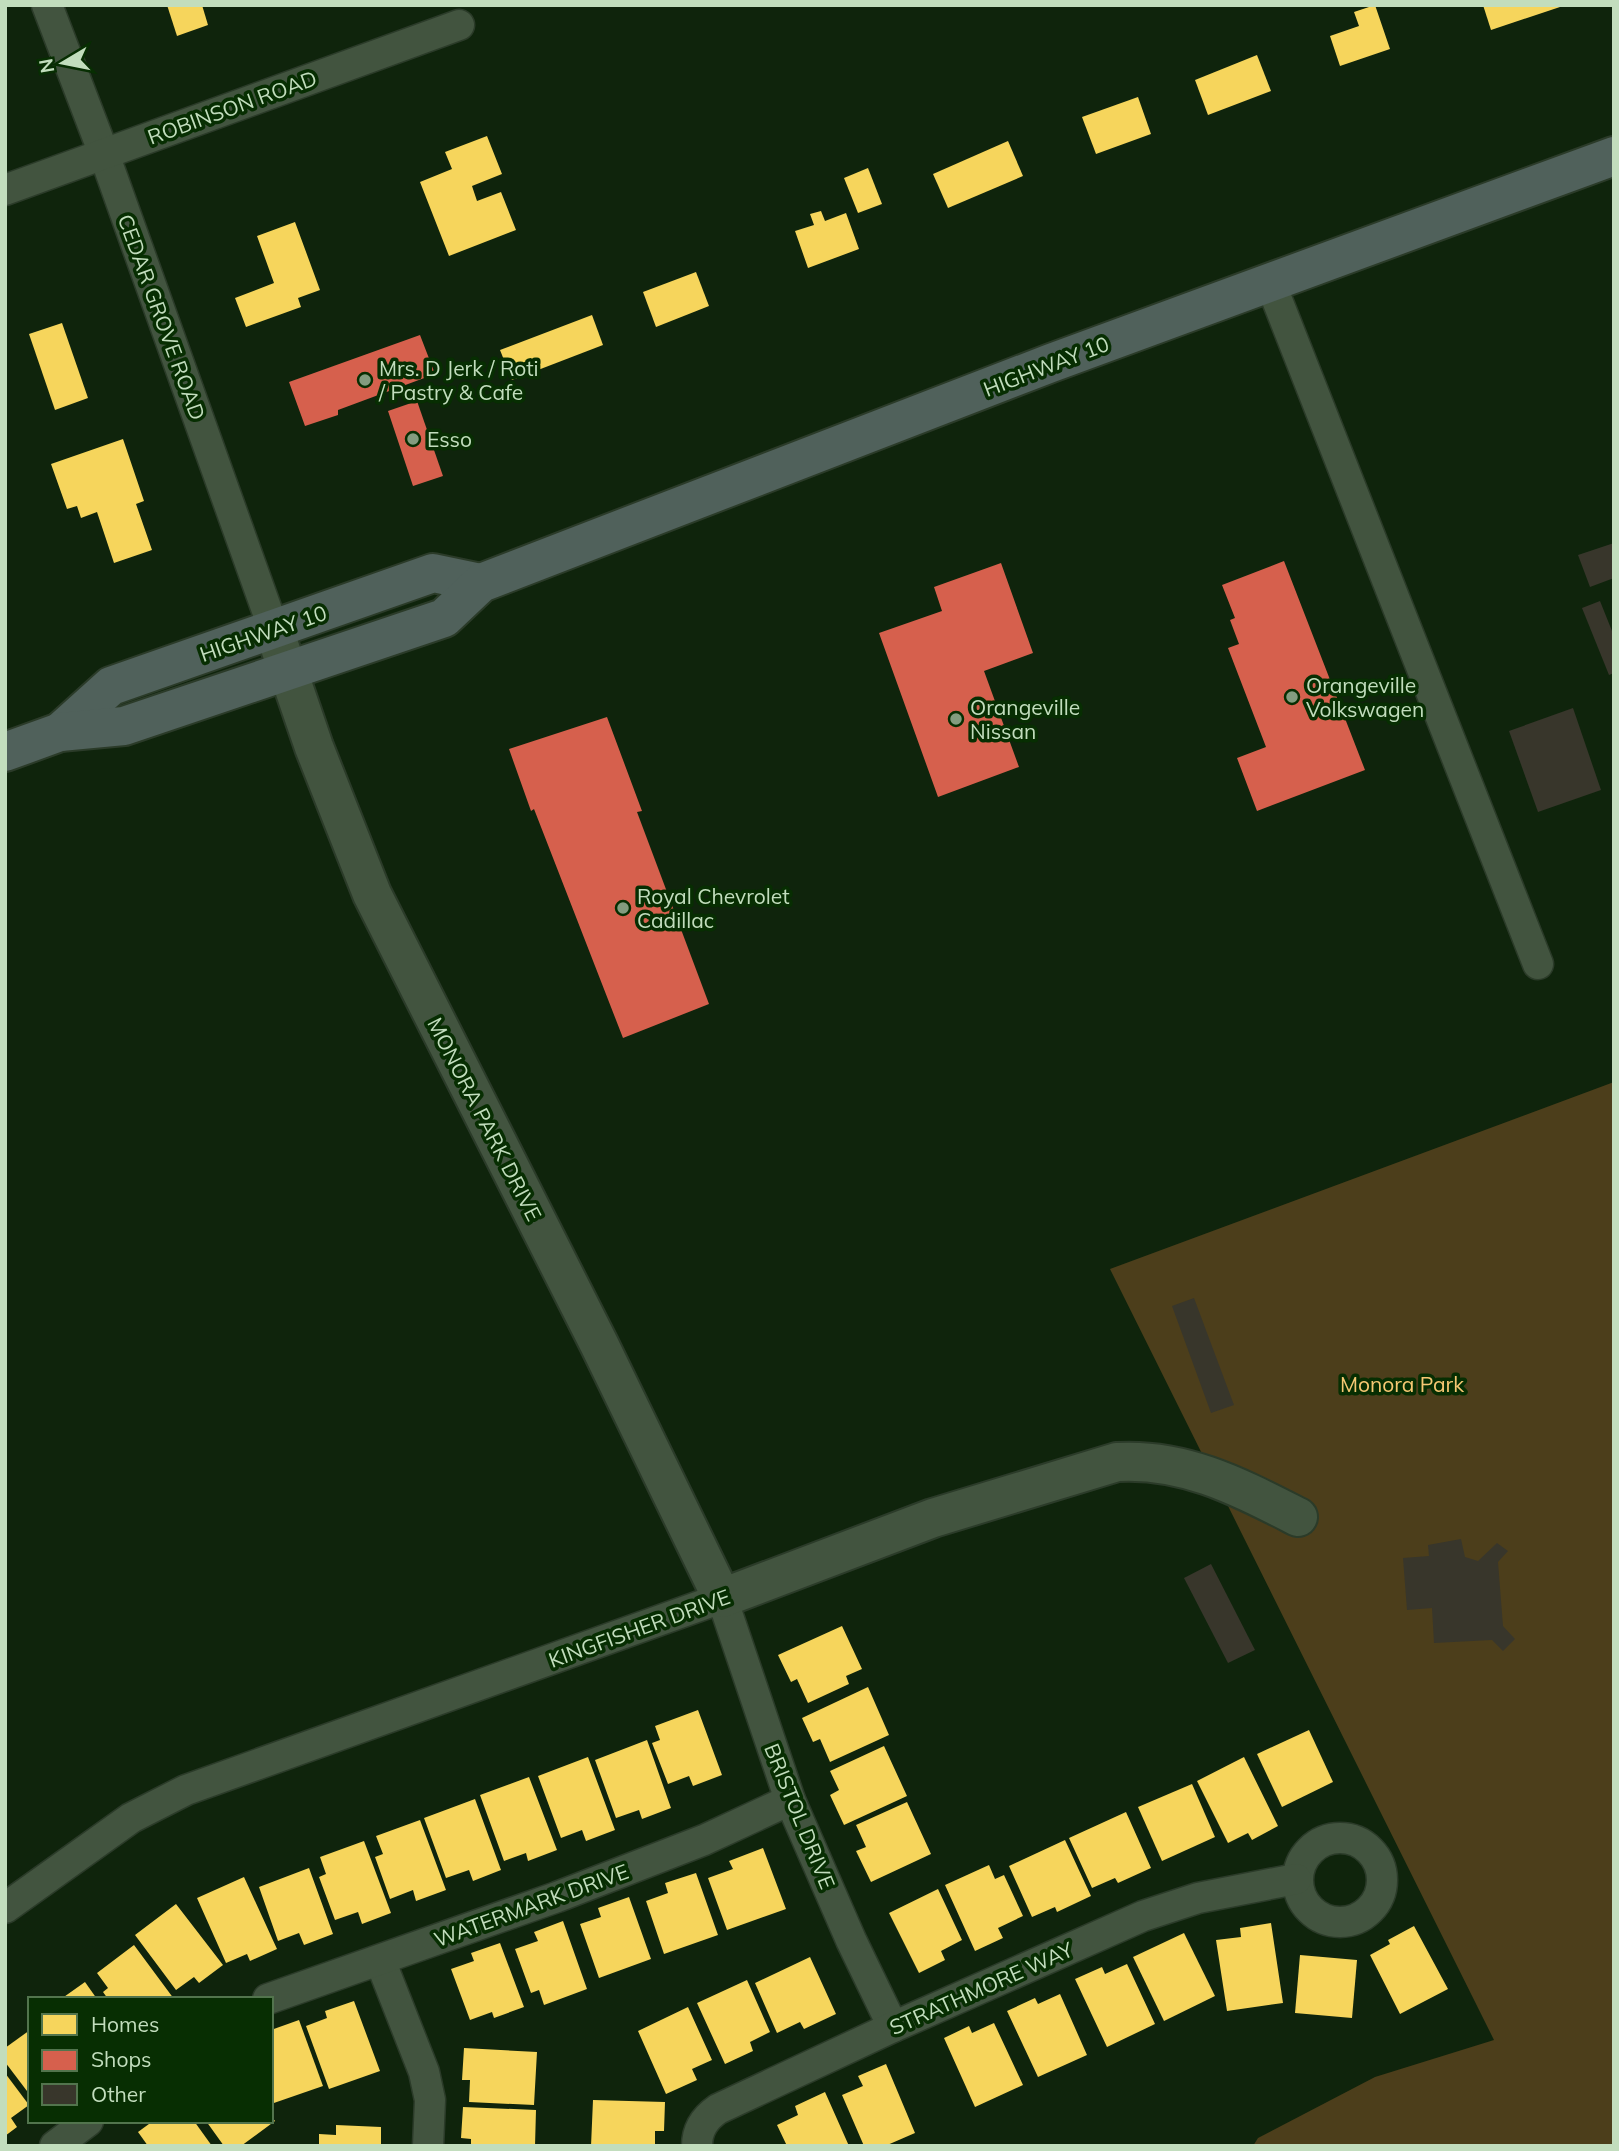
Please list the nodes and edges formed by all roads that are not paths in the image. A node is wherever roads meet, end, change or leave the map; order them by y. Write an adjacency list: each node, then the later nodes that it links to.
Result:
1 (47, 5): 3 (street, CEDAR GROVE ROAD)
2 (459, 25): 3 (street, ROBINSON ROAD)
3 (104, 154): 5 (street, ROBINSON ROAD); 8 (street, CEDAR GROVE ROAD)
4 (1614, 156): 6 (highway, HIGHWAY 10)
5 (5, 190)
6 (1270, 282): 7 (highway, HIGHWAY 10); 12 (street)
7 (481, 583): 8 (highway, HIGHWAY 10); 9 (highway, HIGHWAY 10)
8 (274, 629): 9 (street, MONORA PARK DRIVE); 10 (highway, HIGHWAY 10)
9 (288, 671): 10 (highway, HIGHWAY 10); 14 (street, MONORA PARK DRIVE)
10 (60, 732): 11 (highway, HIGHWAY 10)
11 (5, 752)
12 (1538, 964)
13 (1298, 1517): 14 (street, KINGFISHER DRIVE)
14 (722, 1598): 15 (street, BRISTOL DRIVE); 17 (street, KINGFISHER DRIVE)
15 (790, 1800): 18 (street, WATERMARK DRIVE); 20 (street, BRISTOL DRIVE)
16 (1296, 1879): 20 (street, STRATHMORE WAY)
17 (5, 1908)
18 (380, 1960): 19 (street, WATERMARK DRIVE); 23 (street)
19 (273, 1997)
20 (893, 2027): 24 (street, STRATHMORE WAY)
21 (85, 2123): 22 (street)
22 (55, 2146)
23 (428, 2146)
24 (697, 2146)

